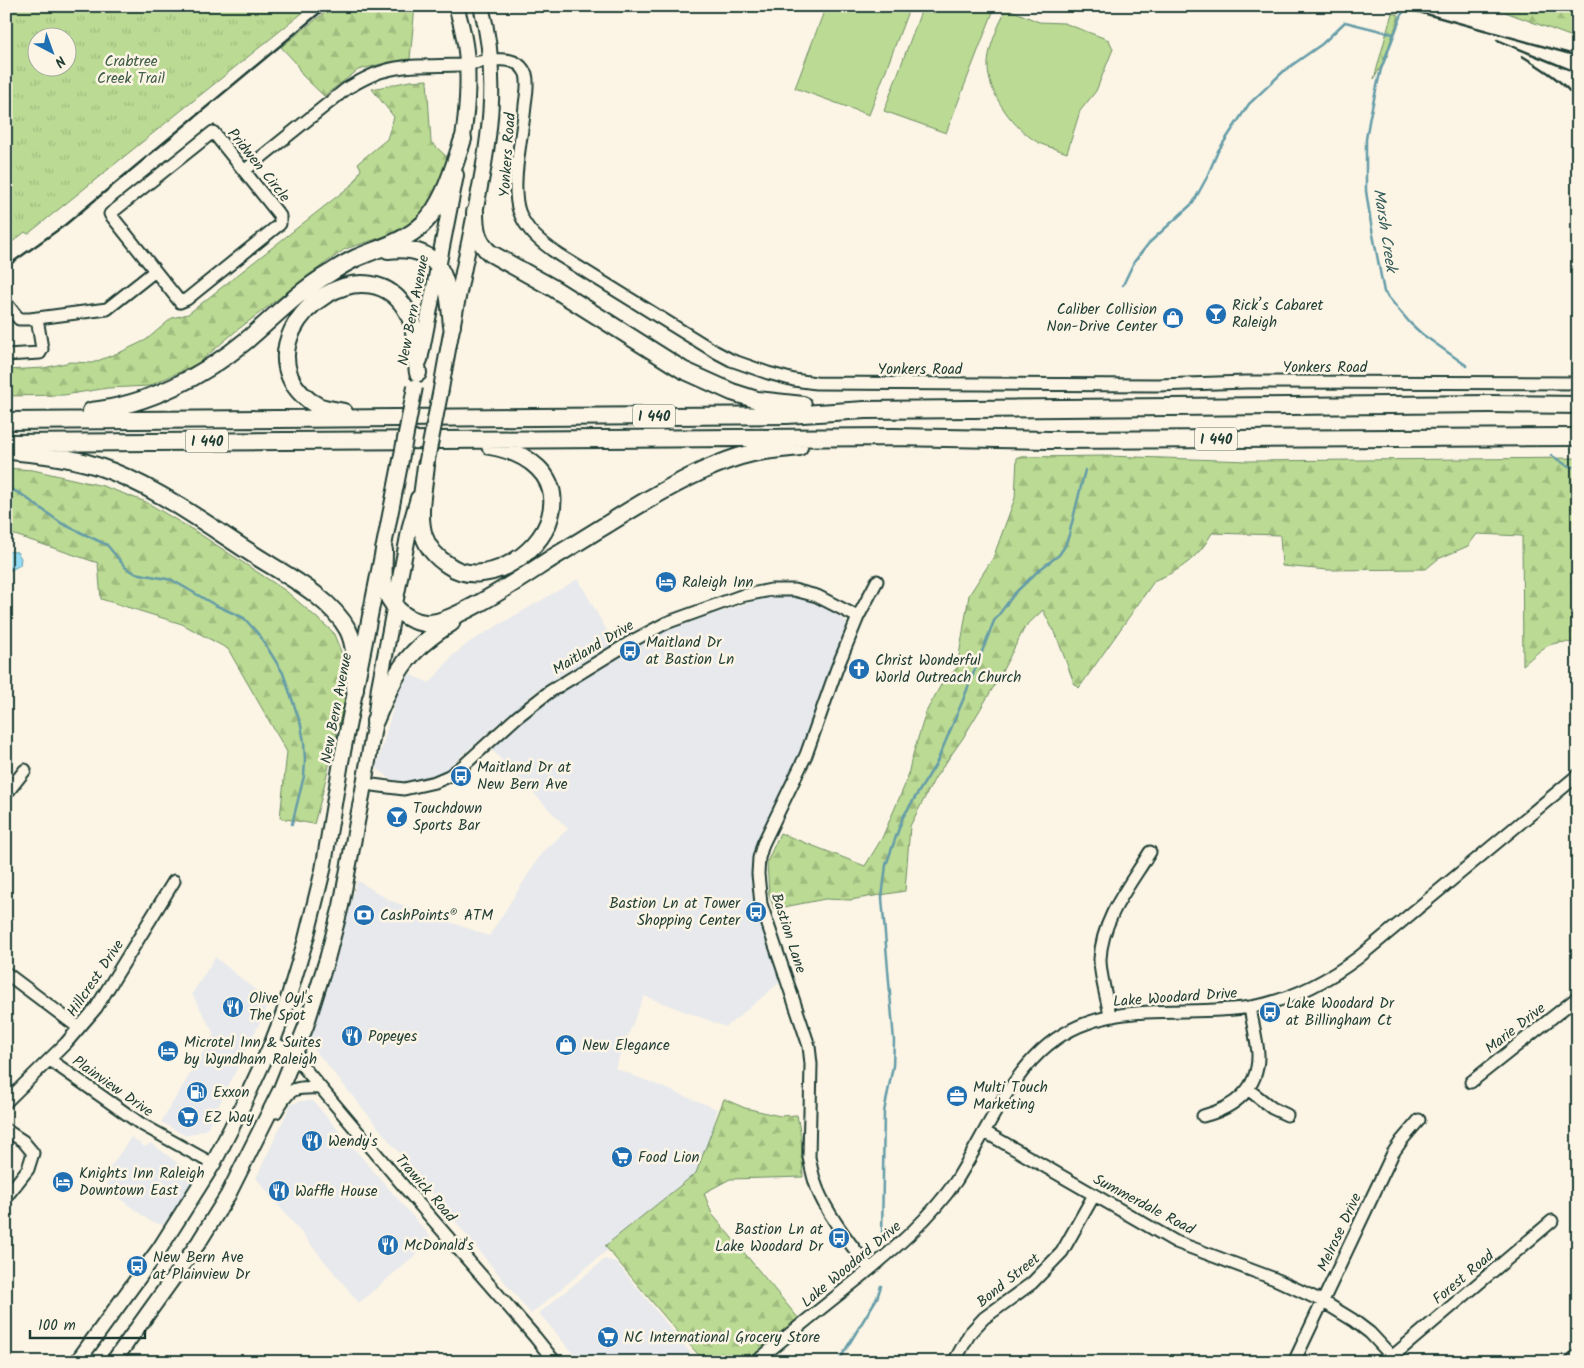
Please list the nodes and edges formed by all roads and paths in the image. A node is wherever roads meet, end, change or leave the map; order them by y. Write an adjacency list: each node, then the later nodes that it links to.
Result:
1 (456, 6): 4 (main road, New Bern Avenue)
2 (482, 6): 3 (main road)
3 (492, 60): 4 (street, Yonkers Road); 7 (main road); 16 (street, Yonkers Road)
4 (467, 64): 5 (main road, New Bern Avenue); 6 (street, Yonkers Road)
5 (462, 139): 8 (highway); 9 (main road, New Bern Avenue)
6 (244, 171): 10 (street, Pridwen Circle); 10 (street, Pridwen Circle)
7 (475, 212): 13 (main road); 18 (highway)
8 (373, 251): 9 (highway); 20 (highway)
9 (438, 266): 13 (highway); 15 (main road, New Bern Avenue)
10 (155, 271): 12 (street)
11 (6, 303): 12 (street)
12 (37, 318): 14 (street)
13 (452, 326): 26 (main road, bridge)
14 (6, 355)
15 (416, 380): 19 (highway); 27 (main road, New Bern Avenue, bridge)
16 (1578, 383)
17 (1578, 405): 18 (highway, I 440)
18 (865, 410): 19 (highway, I 440)
19 (370, 418): 20 (highway, I 440)
20 (6, 420)
21 (1578, 437): 22 (highway, I 440)
22 (854, 438): 23 (highway, I 440); 29 (highway)
23 (454, 439): 24 (highway, I 440); 26 (highway)
24 (6, 443)
25 (6, 450): 32 (highway)
26 (426, 464): 30 (main road)
27 (384, 550): 30 (highway); 32 (main road, New Bern Avenue)
28 (877, 581): 31 (street, Bastion Lane)
29 (495, 594): 30 (highway); 33 (highway)
30 (395, 607): 33 (main road)
31 (858, 617): 36 (street, Maitland Drive); 62 (street, Bastion Lane)
32 (355, 690): 45 (main road, New Bern Avenue)
33 (375, 721): 36 (main road)
34 (25, 770): 37 (street)
35 (1578, 776): 42 (street, Lake Woodard Drive)
36 (365, 784): 46 (main road)
37 (6, 794)
38 (1150, 852): 43 (street)
39 (174, 881): 44 (street, Hillcrest Drive)
40 (6, 973): 44 (street)
41 (1578, 997): 48 (street, Marie Drive)
42 (1250, 1007): 43 (street, Lake Woodard Drive); 50 (street)
43 (1110, 1016): 57 (street, Lake Woodard Drive)
44 (79, 1028): 47 (street, Hillcrest Drive)
45 (272, 1044): 46 (main road); 58 (main road, New Bern Avenue)
46 (294, 1056): 49 (street, Trawick Road); 55 (main road)
47 (50, 1060): 51 (street, Hillcrest Drive); 58 (street, Plainview Drive)
48 (1471, 1082)
49 (320, 1088): 55 (street); 68 (street, Trawick Road)
50 (1249, 1090): 52 (street); 53 (street)
51 (6, 1102)
52 (1287, 1115)
53 (1203, 1116)
54 (1419, 1120): 63 (street, Melrose Drive)
55 (264, 1124): 67 (main road)
56 (6, 1130): 60 (street)
57 (986, 1132): 59 (street, Summerdale Road); 62 (street, Lake Woodard Drive)
58 (213, 1164): 66 (main road, New Bern Avenue)
59 (1094, 1195): 63 (street, Summerdale Road); 70 (street, Bond Street)
60 (6, 1197)
61 (1552, 1221): 65 (street, Forest Road)
62 (870, 1269): 69 (street, Lake Woodard Drive)
63 (1322, 1301): 65 (street, Summerdale Road); 71 (street, Melrose Drive)
64 (1578, 1355): 72 (street)
65 (1395, 1359)
66 (77, 1362)
67 (113, 1362)
68 (555, 1362)
69 (756, 1362)
70 (954, 1362)
71 (1294, 1362)
72 (1570, 1362)

